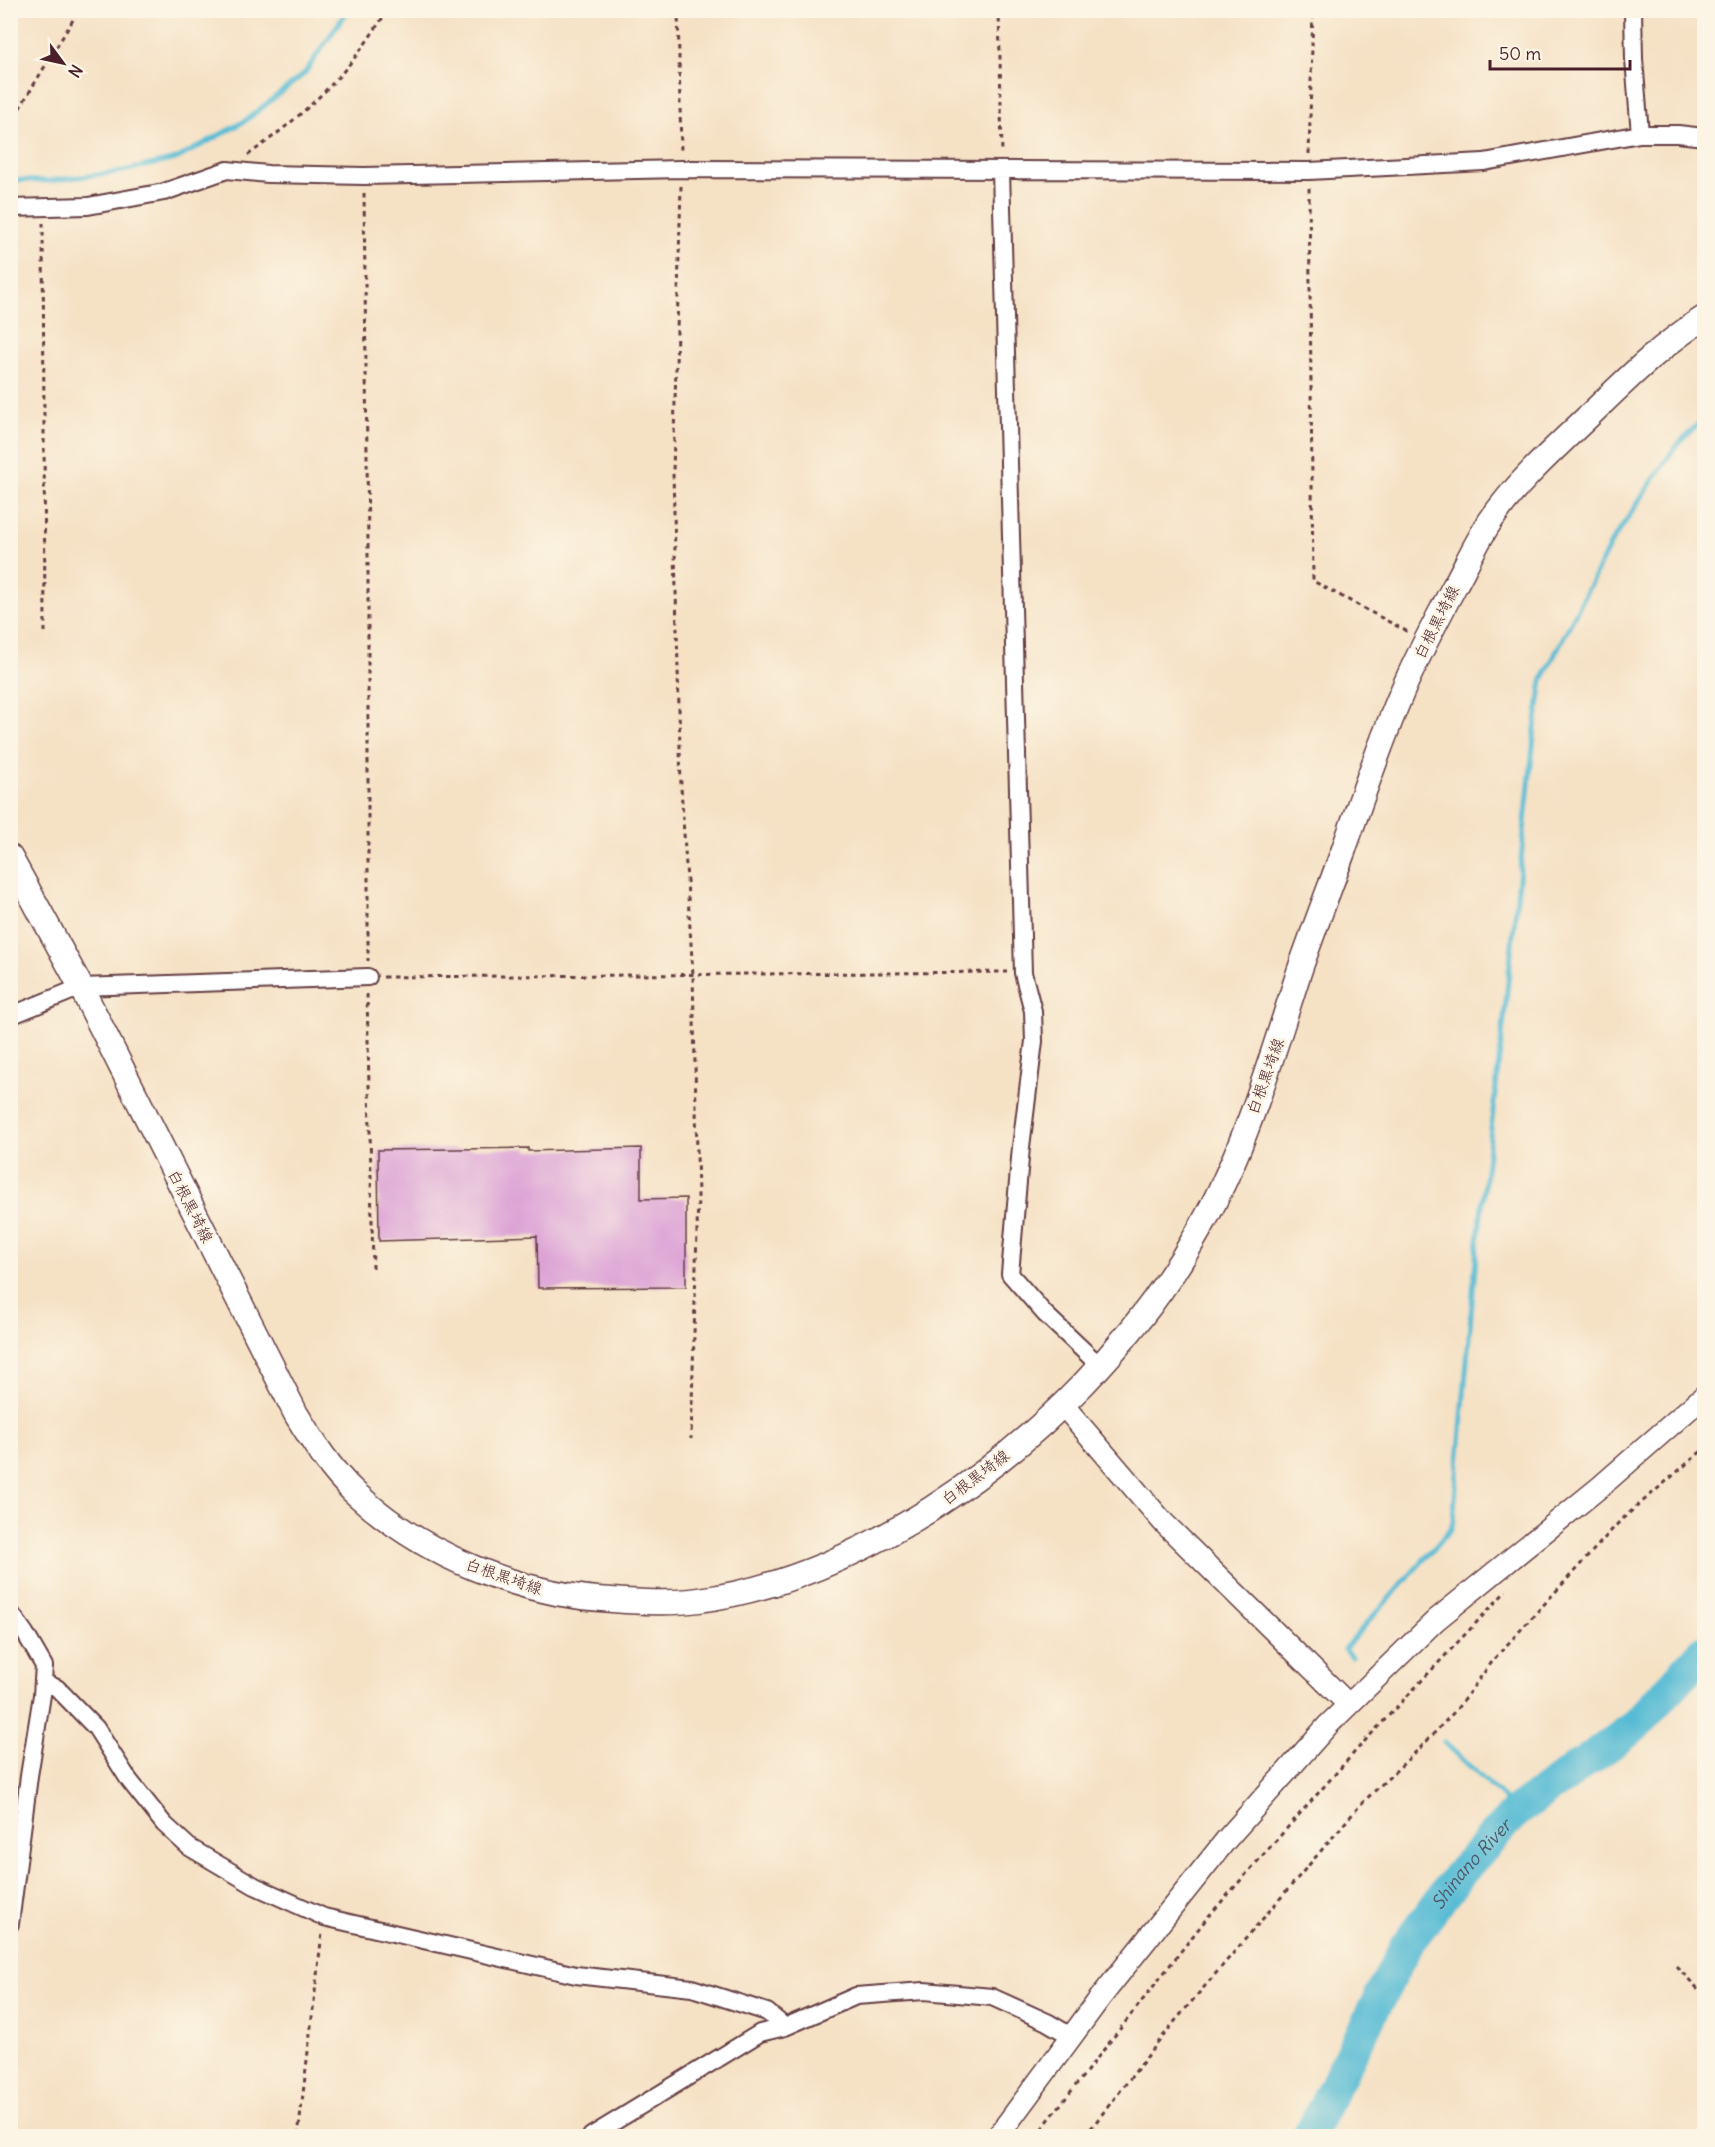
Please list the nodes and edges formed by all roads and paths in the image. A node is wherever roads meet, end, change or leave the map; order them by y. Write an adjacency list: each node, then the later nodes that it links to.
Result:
1 (79, 10): 7 (path)
2 (388, 10): 11 (path)
3 (678, 10): 10 (path)
4 (999, 10): 12 (path)
5 (1313, 10): 13 (path)
6 (1633, 10): 8 (street)
7 (10, 124)
8 (1640, 134): 9 (street); 13 (street)
9 (1704, 137)
10 (682, 169): 12 (street); 14 (street); 22 (path)
11 (227, 170): 14 (street); 15 (street)
12 (1001, 171): 13 (street); 21 (street)
13 (1309, 171): 19 (path)
14 (364, 176): 23 (path)
15 (43, 207): 16 (street); 18 (path)
16 (10, 208)
17 (1704, 318): 19 (main road, 白根黒埼線)
18 (45, 632)
19 (1425, 641): 27 (main road, 白根黒埼線)
20 (10, 857): 24 (main road, 白根黒埼線)
21 (1023, 973): 22 (path); 27 (street)
22 (693, 975): 23 (path); 30 (path)
23 (368, 977): 24 (street); 26 (path)
24 (81, 987): 25 (street); 29 (main road, 白根黒埼線)
25 (10, 1016)
26 (373, 1268)
27 (1100, 1366): 29 (main road, 白根黒埼線)
28 (1704, 1396): 35 (street)
29 (1063, 1405): 35 (street)
30 (691, 1439)
31 (1704, 1449): 46 (path)
32 (1506, 1591): 45 (path)
33 (10, 1612): 34 (street)
34 (42, 1682): 36 (street); 37 (street)
35 (1348, 1704): 41 (street)
36 (324, 1917): 40 (street); 42 (path)
37 (10, 1924)
38 (1676, 1966): 39 (path)
39 (1704, 1995)
40 (785, 2027): 41 (street); 43 (street)
41 (1071, 2036): 44 (street)
42 (298, 2136)
43 (591, 2136)
44 (999, 2136)
45 (1036, 2136)
46 (1085, 2136)

